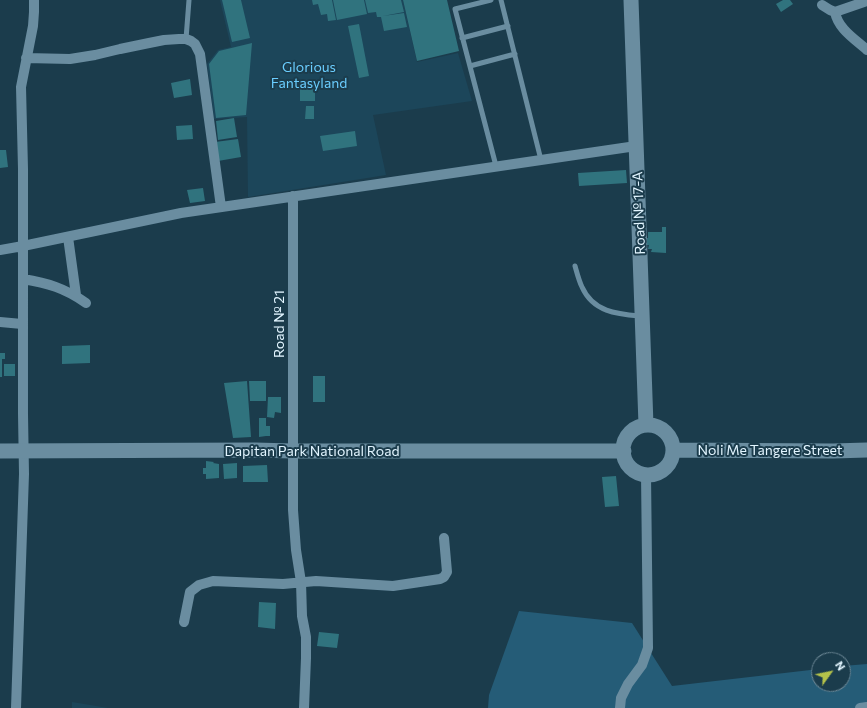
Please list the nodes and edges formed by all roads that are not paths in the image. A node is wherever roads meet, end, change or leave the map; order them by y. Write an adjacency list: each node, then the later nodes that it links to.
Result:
1 (34, 0): 14 (street)
2 (188, 0): 11 (lane)
3 (491, 0): 10 (lane)
4 (501, 0): 9 (lane)
5 (631, 0): 16 (main road, Road № 17-A)
6 (867, 1): 8 (street)
7 (822, 5): 8 (street)
8 (835, 12): 12 (street)
9 (508, 26): 10 (lane); 13 (lane)
10 (462, 38): 15 (lane)
11 (186, 39): 14 (street); 20 (street)
12 (867, 50)
13 (515, 54): 15 (lane); 17 (lane)
14 (26, 58): 22 (street)
15 (470, 66): 18 (lane)
16 (636, 146): 17 (street); 28 (main road, Road № 17-A)
17 (541, 160): 18 (street)
18 (496, 166): 19 (street)
19 (293, 196): 20 (street); 36 (street, Road № 21)
20 (221, 207): 21 (street)
21 (68, 237): 22 (street); 26 (street)
22 (23, 246): 23 (street); 25 (street)
23 (0, 250)
24 (575, 266): 28 (lane)
25 (22, 279): 26 (street); 30 (street)
26 (76, 296): 27 (street)
27 (86, 303)
28 (642, 316): 31 (main road, Road № 17-A)
29 (0, 322): 30 (street)
30 (22, 324): 35 (street)
31 (646, 425): 32 (main road); 37 (main road)
32 (673, 450): 33 (main road, Noli Me Tangere Street); 38 (main road)
33 (867, 450)
34 (0, 451): 35 (main road, Dapitan Park National Road)
35 (23, 451): 36 (main road, Dapitan Park National Road); 43 (street)
36 (292, 451): 37 (main road, Dapitan Park National Road); 40 (street, Road № 21)
37 (624, 451): 38 (main road)
38 (646, 474): 45 (street)
39 (444, 538): 40 (street)
40 (300, 582): 41 (street); 44 (street, Road № 21)
41 (184, 622)
42 (867, 706): 46 (street)
43 (16, 708)
44 (304, 708)
45 (620, 708)
46 (860, 708)

